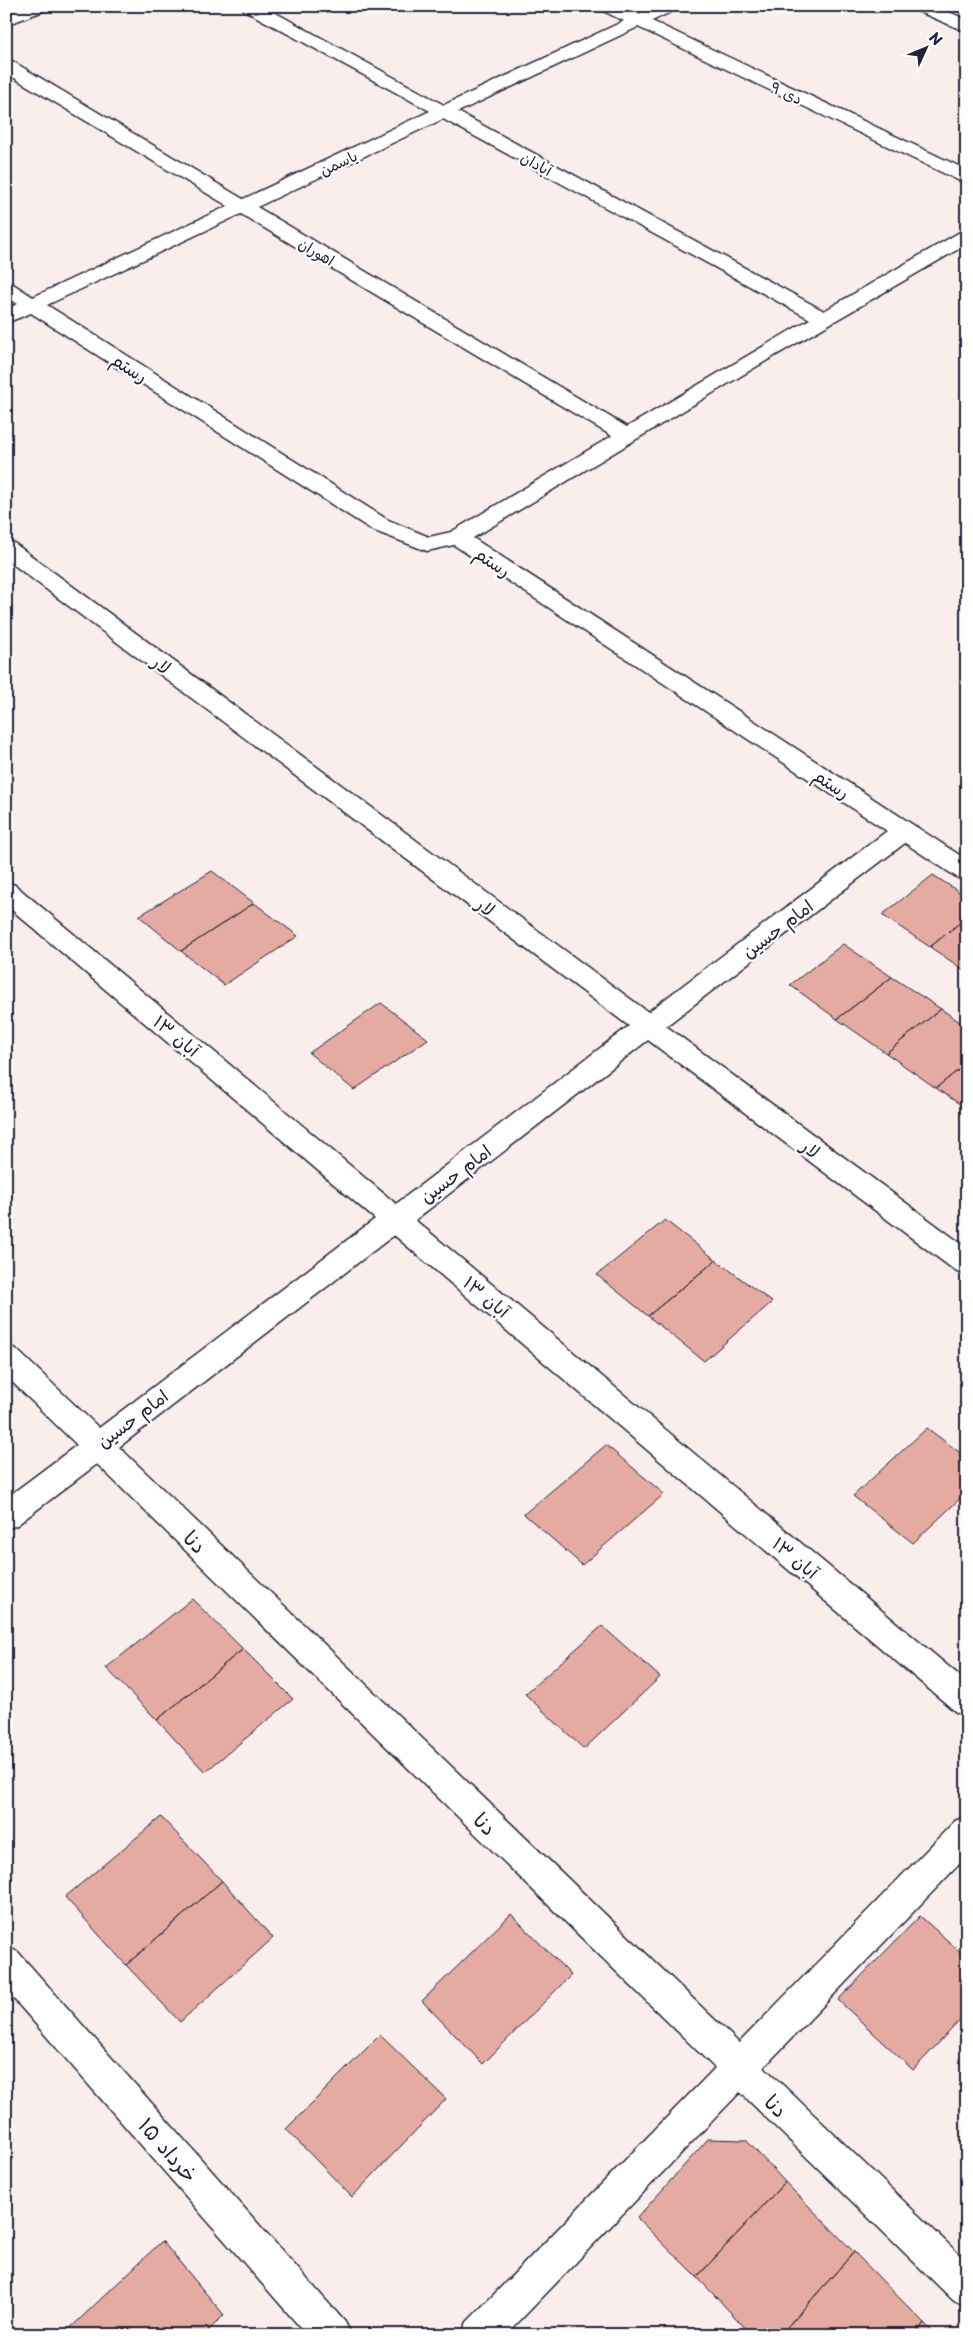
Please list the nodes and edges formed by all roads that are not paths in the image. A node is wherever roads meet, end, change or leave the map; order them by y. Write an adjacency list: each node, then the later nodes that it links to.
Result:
1 (40, 6): 6 (street)
2 (250, 6): 10 (street, آبادان)
3 (608, 6): 7 (street, ۹ دی)
4 (670, 6): 7 (street, یاسمن)
5 (921, 6): 8 (street)
6 (6, 20)
7 (638, 21): 10 (street, یاسمن); 11 (street, ۹ دی)
8 (967, 27)
9 (6, 65): 12 (street, اهوران)
10 (444, 112): 12 (street, یاسمن); 17 (street, آبادان)
11 (967, 177)
12 (242, 206): 15 (street, یاسمن); 18 (street, اهوران)
13 (967, 236): 17 (street)
14 (6, 288): 15 (street, رستم)
15 (32, 305): 16 (street, یاسمن); 19 (street, رستم)
16 (6, 317)
17 (825, 319): 18 (street)
18 (627, 436): 19 (street)
19 (458, 538): 21 (street, رستم)
20 (6, 548): 24 (street, لار)
21 (904, 831): 22 (street, رستم); 24 (street, امام حسین)
22 (967, 872)
23 (6, 891): 25 (street, ۱۳ آبان)
24 (648, 1026): 25 (street, امام حسین); 26 (street, لار)
25 (395, 1219): 28 (street, امام حسین); 30 (street, ۱۳ آبان)
26 (967, 1264)
27 (6, 1357): 28 (street, دنا)
28 (97, 1445): 29 (street, امام حسین); 33 (street, دنا)
29 (6, 1516)
30 (967, 1702)
31 (967, 1832): 33 (street)
32 (6, 1964): 35 (street, ۱۵ خرداد)
33 (739, 2068): 34 (street, دنا); 36 (street)
34 (967, 2288)
35 (332, 2335)
36 (480, 2335)

